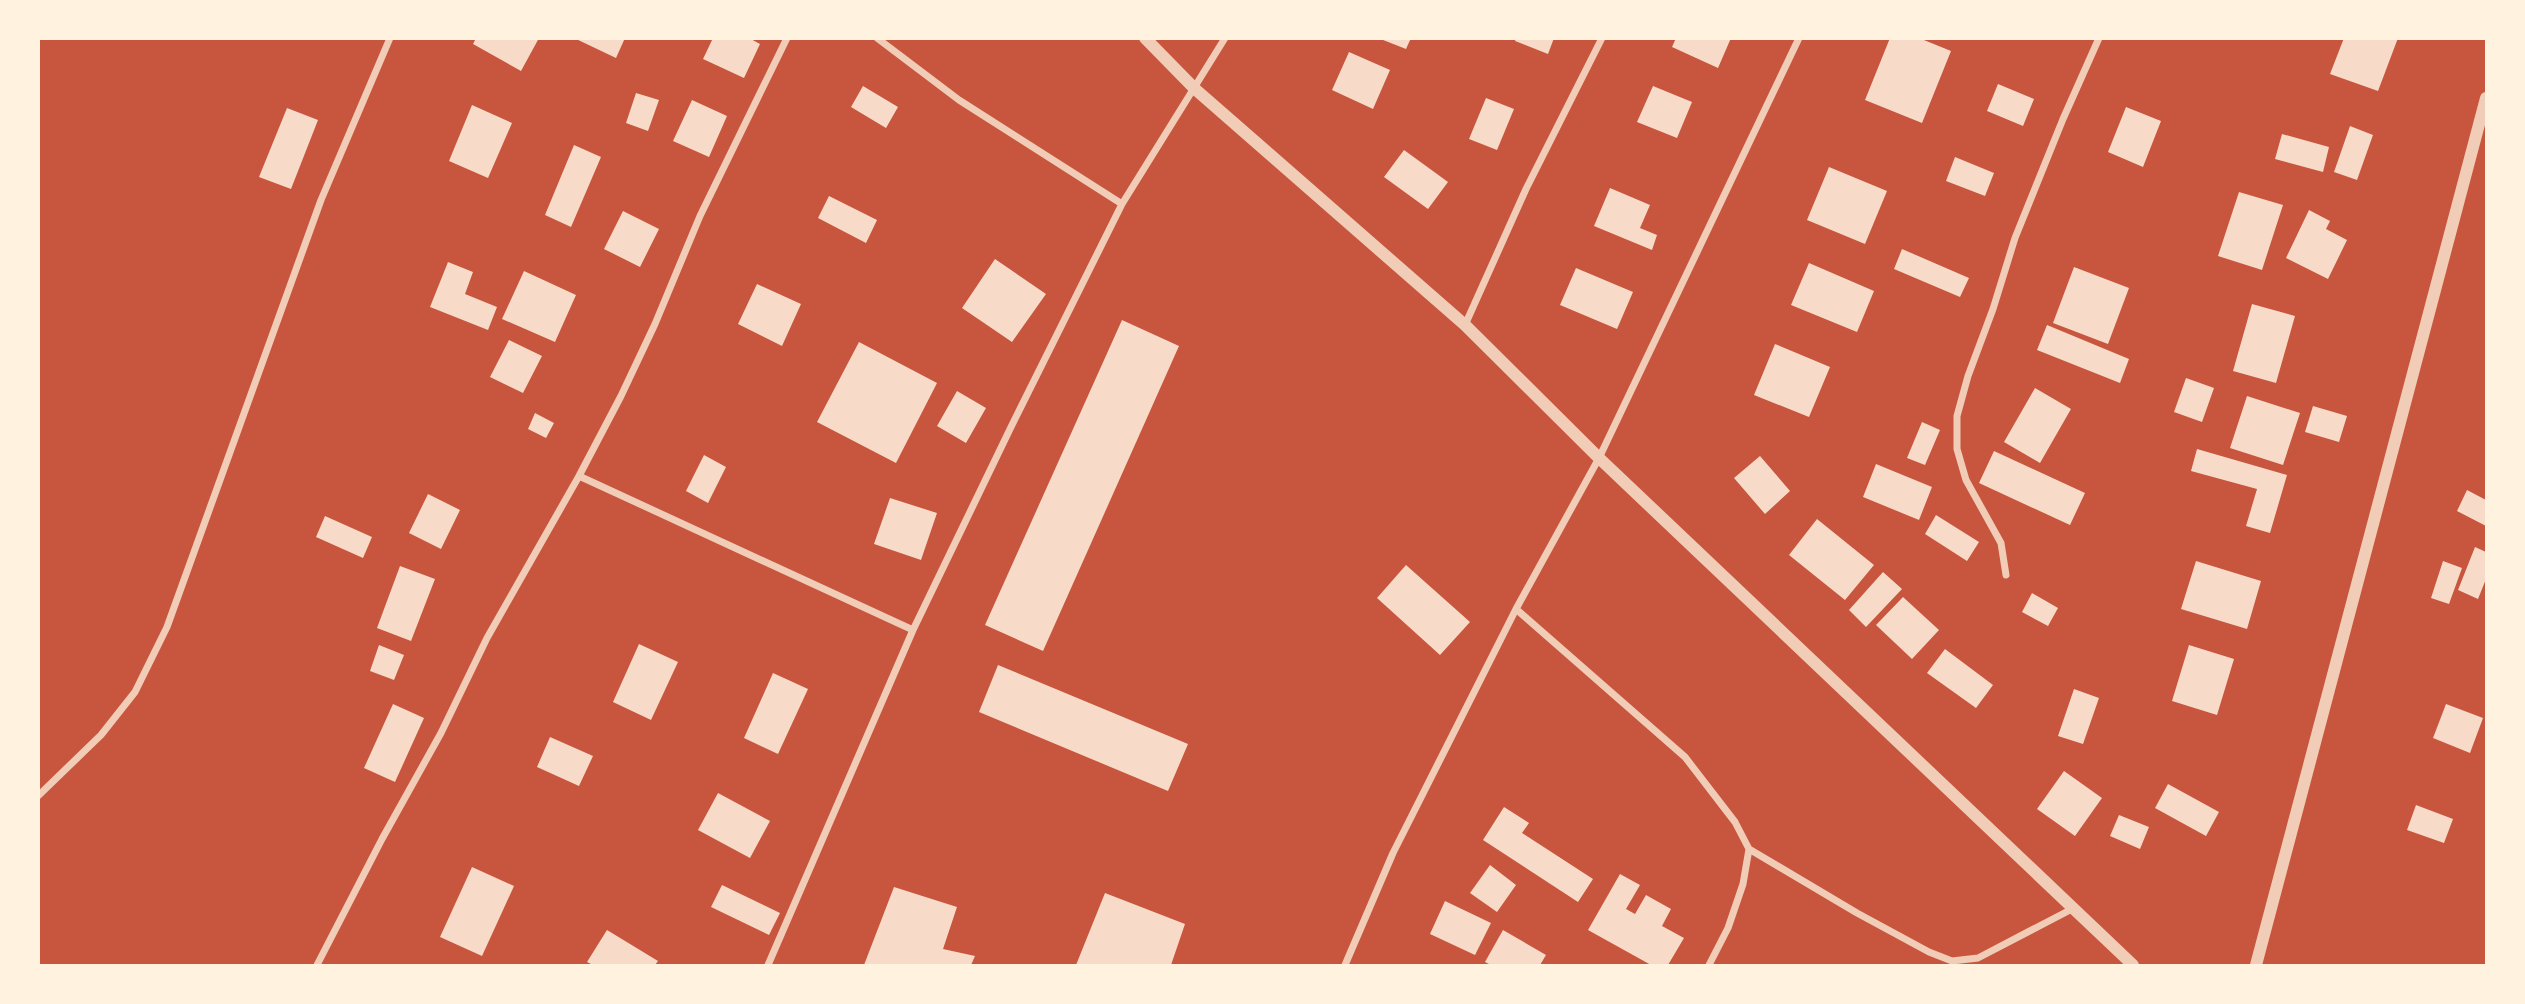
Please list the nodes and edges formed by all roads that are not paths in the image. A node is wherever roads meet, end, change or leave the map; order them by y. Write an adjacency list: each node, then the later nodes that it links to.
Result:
1 (390, 38): 18 (street)
2 (787, 38): 14 (street)
3 (877, 38): 11 (street)
4 (1145, 38): 9 (street)
5 (1225, 38): 9 (street)
6 (1601, 38): 12 (street)
7 (1799, 38): 13 (street)
8 (2099, 38): 15 (street)
9 (1195, 89): 11 (street); 12 (street)
10 (2487, 98): 26 (street)
11 (1122, 204): 17 (street)
12 (1465, 325): 13 (street)
13 (1599, 458): 16 (street); 20 (street)
14 (579, 475): 17 (street); 21 (street)
15 (2007, 575)
16 (1516, 609): 19 (street); 23 (street)
17 (913, 630): 22 (street)
18 (38, 796)
19 (1749, 849): 20 (street); 24 (street)
20 (2071, 909): 25 (street)
21 (317, 965)
22 (768, 965)
23 (1345, 965)
24 (1709, 965)
25 (2133, 965)
26 (2256, 965)

